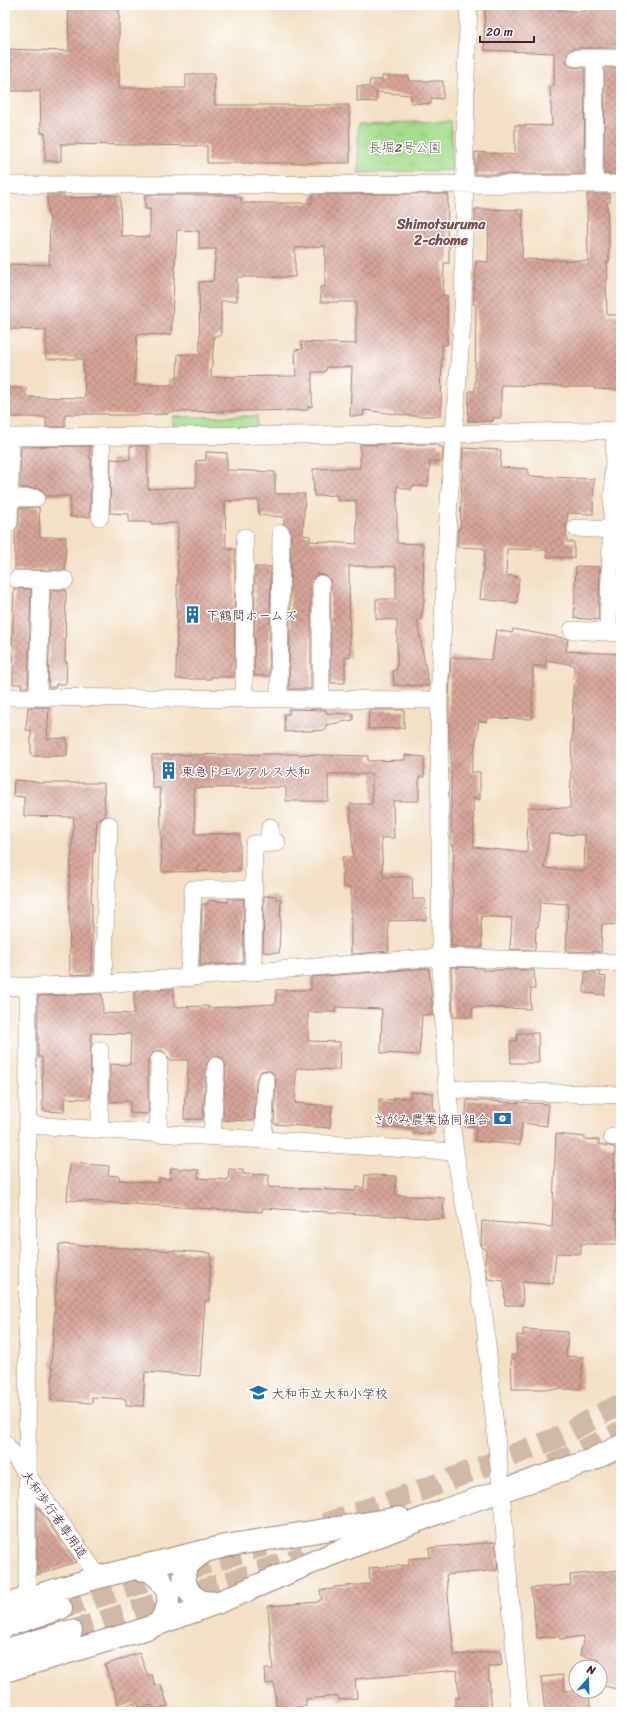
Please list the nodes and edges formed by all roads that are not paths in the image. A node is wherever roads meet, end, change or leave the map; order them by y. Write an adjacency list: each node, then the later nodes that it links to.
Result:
1 (469, 5): 5 (street)
2 (576, 58): 3 (street)
3 (595, 58): 4 (street); 6 (street)
4 (621, 58)
5 (466, 184): 6 (street); 8 (street); 10 (street)
6 (594, 184): 7 (street)
7 (621, 184)
8 (5, 185)
9 (618, 430): 10 (street); 18 (street)
10 (454, 434): 11 (street); 32 (street)
11 (102, 436): 12 (street); 15 (street)
12 (8, 437): 13 (street)
13 (7, 498): 14 (street); 16 (street)
14 (36, 498)
15 (100, 517)
16 (9, 523)
17 (576, 528): 18 (street)
18 (612, 530): 26 (street)
19 (281, 533): 30 (street)
20 (245, 537): 29 (street)
21 (17, 579): 22 (street)
22 (41, 580): 23 (street); 28 (street)
23 (65, 580)
24 (321, 584): 31 (street)
25 (572, 630): 26 (street)
26 (614, 632)
27 (5, 697): 28 (street)
28 (38, 697): 29 (street)
29 (244, 699): 30 (street)
30 (278, 699): 31 (street)
31 (320, 699): 32 (street)
32 (439, 700): 36 (street)
33 (109, 825): 40 (street)
34 (272, 838): 35 (street)
35 (253, 889): 38 (street); 39 (street)
36 (441, 957): 37 (street); 38 (street); 47 (street)
37 (621, 963)
38 (253, 972): 39 (street)
39 (188, 978): 40 (street)
40 (103, 984): 42 (street)
41 (5, 987): 42 (street)
42 (28, 987): 49 (street)
43 (100, 1050): 50 (street)
44 (159, 1060): 51 (street)
45 (216, 1066): 52 (street)
46 (266, 1080): 53 (street)
47 (447, 1089): 48 (street); 54 (street)
48 (621, 1095)
49 (28, 1125): 50 (street); 59 (street)
50 (100, 1129): 51 (street)
51 (158, 1133): 52 (street)
52 (212, 1136): 53 (street)
53 (263, 1140): 54 (street)
54 (455, 1152): 60 (street)
55 (5, 1443): 59 (street, 大和歩行者専用道)
56 (621, 1446): 58 (highway)
57 (621, 1457): 58 (highway)
58 (589, 1461): 60 (highway)
59 (27, 1475): 63 (street, 大和歩行者専用道); 65 (street)
60 (500, 1492): 61 (highway); 74 (street)
61 (445, 1510): 62 (highway); 66 (highway)
62 (204, 1552): 64 (highway); 66 (highway)
63 (91, 1566)
64 (134, 1568): 65 (highway); 69 (highway)
65 (27, 1598): 67 (highway)
66 (217, 1603): 69 (highway)
67 (5, 1605)
68 (61, 1608): 70 (highway)
69 (159, 1624): 73 (highway)
70 (5, 1626)
71 (71, 1631): 72 (highway)
72 (5, 1650)
73 (5, 1671)
74 (520, 1712)

